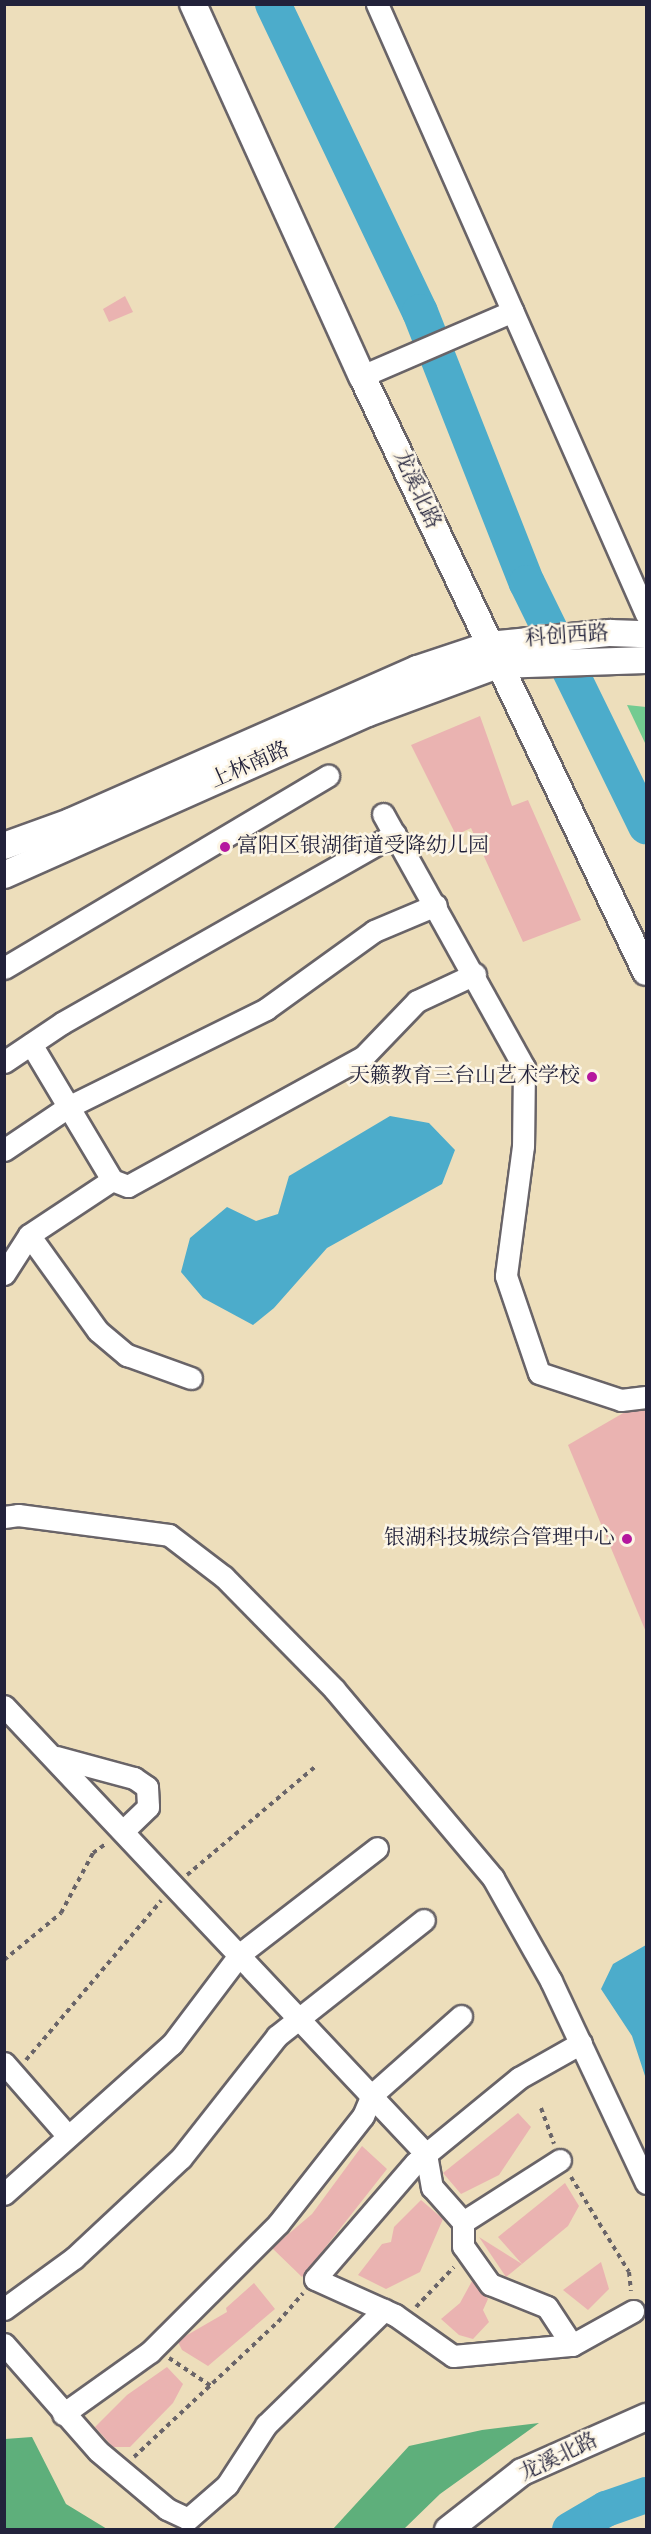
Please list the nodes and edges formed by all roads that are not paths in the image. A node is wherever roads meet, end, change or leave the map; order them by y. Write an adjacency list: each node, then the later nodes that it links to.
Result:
1 (193, 4): 4 (street, 龙溪北路)
2 (377, 4): 3 (street)
3 (508, 313): 4 (street); 5 (street)
4 (362, 376): 7 (street, 龙溪北路)
5 (646, 615)
6 (646, 634): 7 (street, 科创西路)
7 (493, 655): 8 (street, 科创西路); 12 (street, 上林南路); 13 (street, 上林南路); 16 (street, 龙溪北路)
8 (646, 660)
9 (328, 776): 15 (street)
10 (383, 814): 11 (street)
11 (395, 834): 14 (street); 18 (street)
12 (4, 846)
13 (4, 875)
14 (436, 905): 17 (street); 20 (street)
15 (4, 968)
16 (646, 972)
17 (475, 974): 22 (street); 26 (street)
18 (31, 1044): 19 (street); 20 (street)
19 (4, 1062)
20 (69, 1107): 21 (street); 22 (street)
21 (4, 1150)
22 (112, 1180): 23 (street)
23 (29, 1234): 24 (street); 25 (street)
24 (4, 1274)
25 (191, 1378)
26 (646, 1397)
27 (4, 1517): 36 (street)
28 (4, 1706): 29 (street)
29 (53, 1756): 30 (street); 30 (street)
30 (124, 1830): 33 (street)
31 (377, 1848): 33 (street)
32 (424, 1920): 34 (street)
33 (240, 1954): 34 (street); 39 (street)
34 (299, 2016): 38 (street); 45 (street)
35 (461, 2016): 38 (street)
36 (581, 2043): 40 (street); 42 (street)
37 (9, 2068): 39 (street)
38 (372, 2095): 40 (street); 50 (street)
39 (67, 2135): 43 (street)
40 (426, 2154): 44 (street); 46 (street)
41 (560, 2160): 44 (street)
42 (646, 2183)
43 (4, 2194)
44 (463, 2222): 49 (street)
45 (4, 2310)
46 (384, 2310): 49 (street); 50 (street)
47 (633, 2311): 49 (street)
48 (4, 2344): 50 (street)
49 (572, 2345)
50 (63, 2414)
51 (646, 2417): 52 (street, 龙溪北路)
52 (448, 2529)

